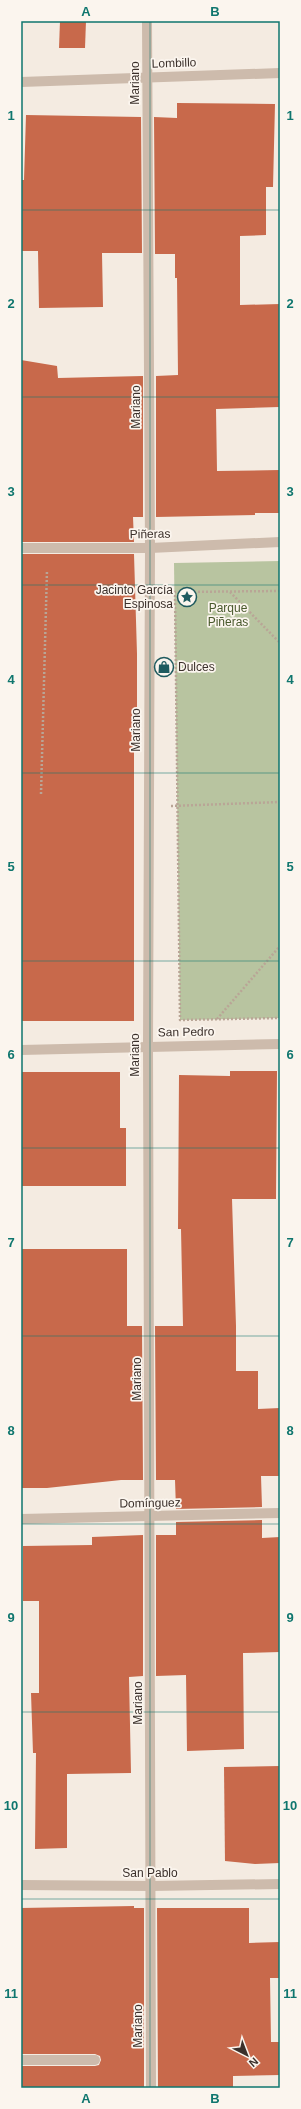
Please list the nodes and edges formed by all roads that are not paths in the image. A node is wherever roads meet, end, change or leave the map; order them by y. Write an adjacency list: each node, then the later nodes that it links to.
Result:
1 (147, 21): 3 (street, Mariano)
2 (280, 73): 3 (street, Lombillo)
3 (148, 77): 4 (street, Lombillo); 7 (street, Mariano)
4 (21, 82)
5 (280, 542): 7 (street, Piñeras)
6 (21, 548): 7 (street, Piñeras)
7 (150, 548): 9 (street, Mariano)
8 (280, 1044): 9 (street, San Pedro)
9 (148, 1046): 10 (street, San Pedro); 12 (street, Mariano)
10 (21, 1050)
11 (280, 1513): 12 (street, Domínguez)
12 (150, 1516): 13 (street, Domínguez); 16 (street, Mariano)
13 (21, 1519)
14 (280, 1884): 16 (street, San Pablo)
15 (21, 1885): 16 (street, San Pablo)
16 (152, 1886): 19 (street, Mariano)
17 (21, 2060): 18 (street)
18 (95, 2060)
19 (151, 2088)

